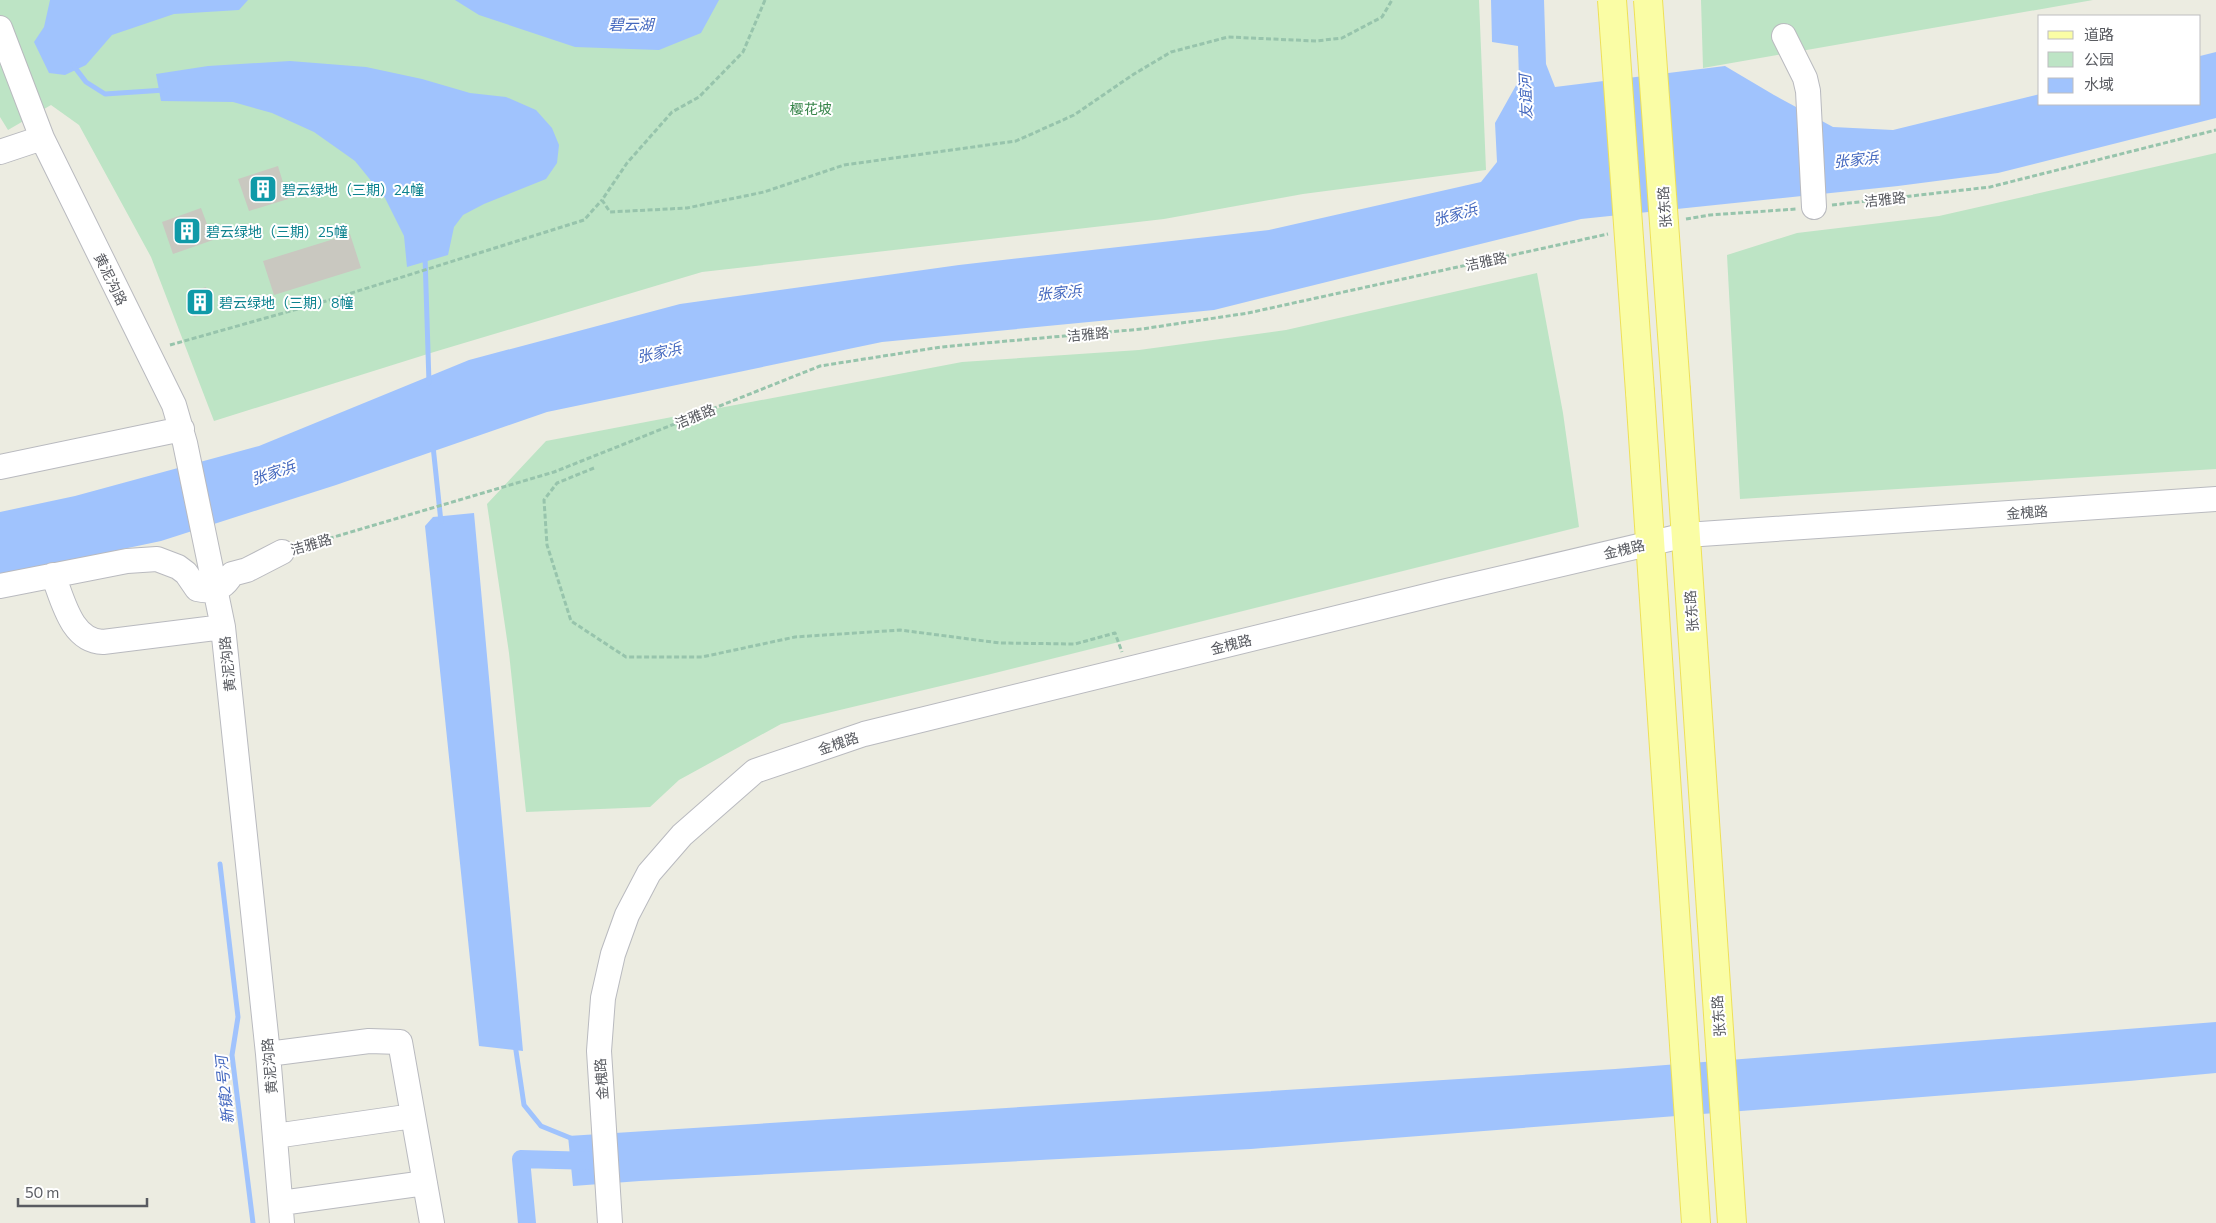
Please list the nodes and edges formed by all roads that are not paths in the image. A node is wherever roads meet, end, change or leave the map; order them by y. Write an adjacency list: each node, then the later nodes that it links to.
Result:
1 (1612, 0): 12 (main road, bridge)
2 (1648, 0): 11 (main road, 张东路, bridge)
3 (0, 28): 5 (street, 黄泥沟路)
4 (1784, 36): 7 (street)
5 (42, 138): 6 (street); 8 (street, 黄泥沟路)
6 (0, 152)
7 (1814, 201)
8 (182, 429): 9 (street); 16 (street, 黄泥沟路)
9 (0, 467)
10 (2216, 499): 11 (street, 金槐路)
11 (1686, 535): 12 (street, 金槐路); 23 (main road, 张东路)
12 (1650, 543): 24 (main road); 26 (street, 金槐路)
13 (282, 552): 16 (street, 洁雅路)
14 (54, 575): 15 (street); 16 (street); 17 (street)
15 (0, 586)
16 (216, 589): 17 (street, 黄泥沟路)
17 (223, 627): 18 (street, 黄泥沟路)
18 (268, 1054): 19 (street); 20 (street, 黄泥沟路)
19 (413, 1116): 20 (street); 21 (street)
20 (275, 1136): 22 (street, 黄泥沟路)
21 (425, 1183): 22 (street); 25 (street)
22 (281, 1213)
23 (1732, 1214)
24 (1695, 1215)
25 (432, 1223)
26 (610, 1223)

